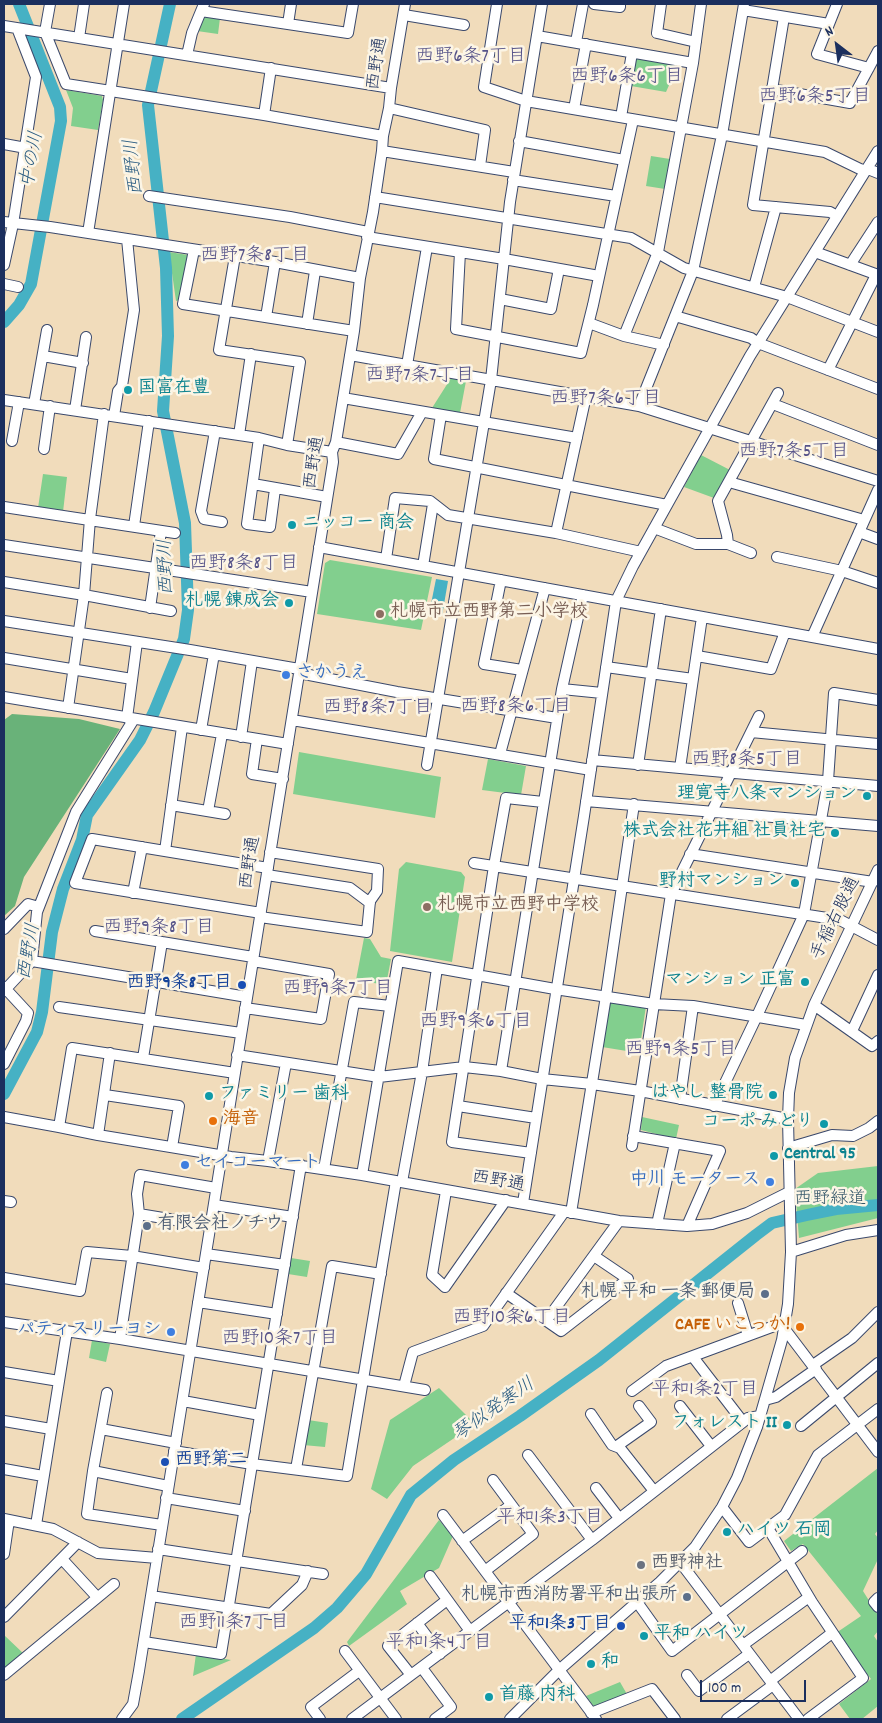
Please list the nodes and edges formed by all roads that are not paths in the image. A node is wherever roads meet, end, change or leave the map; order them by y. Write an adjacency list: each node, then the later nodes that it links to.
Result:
1 (50, 4): 24 (street)
2 (84, 4): 26 (street)
3 (124, 4): 29 (street)
4 (292, 4): 19 (street)
5 (352, 4): 19 (street)
6 (405, 4): 17 (street, 西野通)
7 (497, 4): 39 (street)
8 (542, 4): 25 (street)
9 (583, 4): 28 (street)
10 (594, 4): 11 (street)
11 (620, 4)
12 (661, 4): 27 (street)
13 (701, 4): 27 (street)
14 (837, 4): 20 (street)
15 (202, 7): 19 (street); 32 (street)
16 (744, 7): 18 (street); 46 (street)
17 (404, 15): 21 (street); 36 (street, 西野通)
18 (784, 17): 20 (street); 37 (street)
19 (288, 24)
20 (829, 24): 35 (street)
21 (464, 25)
22 (4, 26): 23 (street)
23 (19, 28): 24 (street); 51 (street)
24 (43, 32): 26 (street); 38 (street)
25 (537, 36): 28 (street); 39 (street)
26 (79, 38): 29 (street)
27 (696, 42): 33 (street)
28 (581, 43): 31 (street); 41 (street)
29 (118, 44): 32 (street); 38 (street)
30 (878, 51): 35 (street)
31 (632, 53): 33 (street); 43 (street)
32 (187, 55): 34 (street)
33 (693, 63): 45 (street)
34 (271, 68): 36 (street); 42 (street)
35 (869, 68): 37 (street)
36 (391, 88): 40 (street, 西野通)
37 (772, 89): 49 (street)
38 (110, 91): 42 (street); 67 (street)
39 (526, 101): 41 (street); 48 (street)
40 (389, 108): 47 (street, 西野通); 55 (street)
41 (574, 109): 43 (street)
42 (264, 115): 47 (street)
43 (621, 117): 44 (street)
44 (633, 120): 45 (street); 54 (street)
45 (681, 128): 46 (street); 74 (street)
46 (722, 135): 49 (street); 83 (street)
47 (383, 136): 52 (street, 西野通)
48 (520, 141): 54 (street); 58 (street)
49 (764, 142): 56 (street); 62 (street)
50 (4, 144): 51 (street)
51 (26, 148): 66 (street)
52 (382, 151): 55 (street); 61 (street, 西野通)
53 (878, 151): 56 (street)
54 (624, 160): 60 (street)
55 (480, 166): 58 (street)
56 (868, 169): 57 (street); 63 (street)
57 (878, 173)
58 (514, 176): 60 (street); 64 (street)
59 (149, 196): 68 (street)
60 (616, 196): 69 (street)
61 (375, 197): 64 (street); 68 (street, 西野通)
62 (776, 207): 63 (street); 89 (street)
63 (837, 216): 75 (street)
64 (508, 219): 69 (street); 77 (street)
65 (878, 222): 80 (street)
66 (8, 223): 67 (street); 79 (street)
67 (88, 233): 70 (street)
68 (367, 235): 71 (street); 86 (street, 西野通)
69 (608, 235): 74 (street); 85 (street)
70 (127, 239): 72 (street); 125 (street)
71 (427, 246): 73 (street); 110 (street)
72 (194, 250): 76 (street); 92 (street)
73 (460, 252): 77 (street); 103 (street)
74 (658, 252): 83 (street); 101 (street)
75 (815, 252): 80 (street); 90 (street)
76 (235, 256): 78 (street); 92 (street)
77 (504, 258): 81 (street); 91 (street)
78 (274, 262): 82 (street); 94 (street)
79 (4, 265)
80 (850, 265): 84 (street)
81 (559, 269): 85 (street); 91 (street)
82 (315, 270): 86 (street); 97 (street)
83 (694, 271): 89 (street); 93 (street)
84 (877, 275): 95 (street)
85 (599, 276): 96 (street)
86 (360, 278): 99 (street, 西野通)
87 (4, 284): 88 (street)
88 (18, 287)
89 (754, 288): 90 (street)
90 (787, 297): 95 (street); 104 (street)
91 (500, 299): 103 (street)
92 (226, 310): 94 (street); 106 (street)
93 (675, 316): 104 (street); 105 (street)
94 (266, 317): 97 (street)
95 (853, 322): 100 (street); 111 (street)
96 (589, 323): 101 (street); 103 (street)
97 (307, 324): 99 (street)
98 (47, 330): 108 (street)
99 (354, 331): 107 (street, 西野通)
100 (878, 332)
101 (624, 336): 105 (street)
102 (86, 337): 109 (street)
103 (496, 337): 112 (street)
104 (758, 343): 111 (street); 129 (street)
105 (664, 345): 122 (street)
106 (251, 354): 131 (street); 136 (street)
107 (350, 355): 110 (street); 116 (street, 西野通)
108 (43, 356): 109 (street); 119 (street)
109 (83, 363): 123 (street)
110 (407, 365): 112 (street)
111 (828, 370): 113 (street)
112 (491, 380): 115 (street); 128 (street)
113 (878, 388)
114 (778, 393): 120 (street)
115 (586, 396): 122 (street); 133 (street)
116 (343, 398): 124 (street); 138 (street, 西野通)
117 (4, 400): 118 (street)
118 (18, 402): 119 (street); 134 (street)
119 (34, 404): 121 (street)
120 (773, 404): 135 (street); 137 (street)
121 (50, 406): 123 (street); 139 (street)
122 (640, 406): 129 (street)
123 (75, 410): 125 (street)
124 (422, 412): 126 (street); 138 (street)
125 (109, 415): 127 (street); 151 (street)
126 (441, 415): 128 (street); 140 (street)
127 (152, 421): 130 (street); 155 (street)
128 (484, 421): 133 (street); 140 (street)
129 (709, 428): 135 (street); 149 (street)
130 (215, 431): 131 (street); 154 (street)
131 (239, 435): 132 (street)
132 (259, 438): 136 (street); 143 (street)
133 (577, 438): 144 (street)
134 (12, 441)
135 (751, 441): 141 (street); 142 (street)
136 (288, 445): 138 (street)
137 (878, 445)
138 (334, 447): 147 (street, 西野通)
139 (44, 449)
140 (477, 467): 144 (street); 152 (street)
141 (878, 481)
142 (729, 482): 153 (street); 162 (street)
143 (252, 484): 145 (street); 145 (street)
144 (567, 485): 149 (street); 160 (street)
145 (275, 489): 147 (street)
146 (878, 492): 153 (street)
147 (327, 496): 164 (street, 西野通)
148 (433, 504): 152 (street); 169 (street); 170 (street)
149 (667, 505): 156 (street)
150 (4, 506): 151 (street)
151 (90, 519): 155 (street); 168 (street)
152 (468, 519): 160 (street); 173 (street)
153 (864, 520): 158 (street)
154 (222, 522)
155 (134, 526): 157 (street)
156 (654, 528): 162 (street); 165 (street)
157 (161, 531): 159 (street); 171 (street)
158 (859, 532): 161 (street); 172 (street)
159 (175, 533)
160 (556, 533): 165 (street)
161 (878, 539)
162 (728, 544): 166 (street)
163 (4, 545): 168 (street)
164 (320, 547): 169 (street); 178 (street, 西野通)
165 (641, 552): 181 (street)
166 (751, 553)
167 (777, 557): 172 (street)
168 (86, 558): 171 (street); 179 (street)
169 (386, 559): 170 (street)
170 (423, 566): 173 (street)
171 (155, 569): 178 (street); 182 (street)
172 (842, 571): 176 (street); 189 (street)
173 (459, 572): 174 (street); 206 (street)
174 (501, 580): 177 (street); 198 (street)
175 (4, 582): 179 (street)
176 (878, 582)
177 (545, 588): 180 (street); 198 (street)
178 (312, 592): 199 (street, 西野通)
179 (84, 595): 182 (street); 188 (street)
180 (583, 595): 181 (street); 203 (street)
181 (616, 601): 183 (street); 196 (street)
182 (150, 608): 184 (street)
183 (661, 609): 185 (street); 200 (street)
184 (171, 611)
185 (702, 617): 187 (street); 193 (street)
186 (4, 621): 188 (street)
187 (785, 632): 189 (street); 193 (street)
188 (80, 633): 190 (street); 197 (street)
189 (812, 637): 191 (street)
190 (137, 642): 192 (street); 201 (street)
191 (878, 649)
192 (214, 654): 195 (street); 215 (street)
193 (696, 656): 202 (street)
194 (4, 658): 197 (street)
195 (252, 661): 199 (street); 218 (street)
196 (606, 667): 200 (street); 204 (street)
197 (74, 670): 201 (street); 208 (street)
198 (522, 670): 209 (street)
199 (299, 671): 206 (street); 213 (street, 西野通)
200 (651, 673): 202 (street); 226 (street)
201 (132, 679): 212 (street)
202 (693, 679): 229 (street)
203 (562, 689): 204 (street); 211 (street)
204 (602, 694): 228 (street)
205 (4, 697): 208 (street)
206 (438, 698): 209 (street); 221 (street)
207 (878, 700): 220 (street)
208 (68, 708): 212 (street)
209 (511, 711): 211 (street); 224 (street)
210 (759, 716): 216 (street)
211 (557, 718): 225 (street)
212 (134, 719): 214 (street); 259 (street)
213 (292, 720): 221 (street); 222 (street, 西野通)
214 (182, 727): 215 (street); 237 (street)
215 (201, 730): 217 (street)
216 (751, 732): 220 (street); 230 (street)
217 (222, 734): 218 (street); 239 (street)
218 (241, 737): 219 (street)
219 (256, 739): 222 (street); 231 (street)
220 (831, 740): 223 (street); 232 (street)
221 (431, 743): 224 (street); 227 (street)
222 (288, 744): 231 (street, 西野通)
223 (878, 744)
224 (500, 754): 225 (street)
225 (550, 763): 228 (street); 235 (street)
226 (638, 764): 228 (street); 229 (street)
227 (427, 765)
228 (592, 765): 234 (street)
229 (680, 768): 230 (street)
230 (730, 772): 232 (street); 238 (street)
231 (282, 779): 245 (street, 西野通)
232 (828, 781): 233 (street); 241 (street)
233 (878, 786)
234 (586, 801): 236 (street); 253 (street)
235 (543, 802): 248 (street); 251 (street)
236 (634, 804): 238 (street); 255 (street)
237 (171, 805): 239 (street); 244 (street)
238 (711, 810): 241 (street); 246 (street)
239 (208, 811): 240 (street)
240 (224, 814)
241 (821, 822): 242 (street); 252 (street)
242 (878, 826)
243 (142, 847): 244 (street); 256 (street); 256 (street)
244 (165, 851): 250 (street)
245 (270, 852): 250 (street, 西野通); 258 (street)
246 (690, 854): 252 (street); 257 (street)
247 (474, 863): 248 (street)
248 (494, 866): 251 (street); 271 (street)
249 (878, 870): 254 (street, 手稲右股通)
250 (267, 872): 258 (street); 261 (street, 西野通)
251 (532, 872): 253 (street); 273 (street)
252 (810, 872): 254 (street); 260 (street)
253 (574, 878): 255 (street); 275 (street)
254 (873, 882): 262 (street, 手稲右股通)
255 (623, 886): 257 (street); 276 (street)
256 (133, 892): 261 (street)
257 (671, 894): 260 (street); 278 (street)
258 (370, 904): 261 (street)
259 (39, 907): 263 (street); 268 (street)
260 (804, 914): 262 (street); 284 (street)
261 (260, 915): 267 (street, 西野通)
262 (852, 924): 265 (street); 279 (street, 手稲右股通)
263 (4, 929)
264 (95, 931): 266 (street)
265 (878, 940)
266 (162, 942): 267 (street); 272 (street)
267 (253, 959): 277 (street, 西野通); 283 (street)
268 (37, 962): 272 (street); 274 (street)
269 (437, 968): 271 (street); 280 (street); 298 (street)
270 (878, 975): 287 (street)
271 (478, 976): 273 (street); 295 (street)
272 (155, 982): 277 (street); 285 (street)
273 (516, 983): 275 (street); 296 (street)
274 (4, 989): 294 (street)
275 (556, 989): 276 (street); 301 (street)
276 (606, 996): 278 (street); 302 (street)
277 (247, 997): 283 (street, 西野通)
278 (654, 1004): 281 (street); 303 (street)
279 (814, 1005): 286 (street, 手稲右股通); 287 (street)
280 (390, 1006): 297 (street); 300 (street)
281 (693, 1006): 284 (street); 305 (street)
282 (59, 1007): 285 (street)
283 (245, 1008): 288 (street, 西野通)
284 (758, 1016): 286 (street); 307 (street)
285 (150, 1020): 288 (street); 292 (street)
286 (806, 1024): 310 (street, 手稲右股通)
287 (852, 1031): 289 (street)
288 (241, 1033): 291 (street, 西野通)
289 (878, 1041)
290 (110, 1053): 292 (street); 304 (street); 312 (street)
291 (238, 1055): 293 (street); 299 (street, 西野通)
292 (143, 1058): 299 (street)
293 (286, 1063): 297 (street); 319 (street)
294 (4, 1064)
295 (464, 1066): 296 (street); 298 (street); 306 (street)
296 (501, 1071): 301 (street)
297 (341, 1072): 300 (street); 321 (street)
298 (422, 1072): 300 (street); 323 (street)
299 (235, 1073): 318 (street, 西野通)
300 (379, 1077): 322 (street)
301 (542, 1079): 302 (street); 309 (street)
302 (592, 1084): 303 (street); 330 (street)
303 (640, 1091): 305 (street); 314 (street)
304 (105, 1095): 313 (street); 315 (street)
305 (680, 1099): 307 (street)
306 (458, 1106): 309 (street); 317 (street)
307 (714, 1106): 310 (street)
308 (4, 1117): 312 (street)
309 (536, 1118): 317 (street)
310 (788, 1119): 316 (street, 手稲右股通)
311 (878, 1121): 316 (street)
312 (59, 1127): 313 (street)
313 (98, 1135): 315 (street)
314 (675, 1143): 334 (street); 336 (street)
315 (172, 1147): 318 (street)
316 (788, 1148): 326 (street, 手稲右股通)
317 (531, 1153): 328 (street)
318 (222, 1155): 319 (street, 西野通); 324 (street)
319 (268, 1160): 320 (street, 西野通)
320 (301, 1166): 321 (street, 西野通); 332 (street)
321 (324, 1169): 322 (street, 西野通)
322 (362, 1175): 323 (street, 西野通)
323 (399, 1182): 325 (street, 西野通); 344 (street)
324 (216, 1188): 329 (street); 331 (street)
325 (446, 1190): 327 (street, 西野通); 327 (street)
326 (789, 1192): 336 (street, 西野通); 338 (street, 手稲右股通)
327 (506, 1200): 328 (street, 西野通)
328 (523, 1203): 330 (street, 西野通)
329 (214, 1205): 332 (street); 335 (street)
330 (567, 1212): 333 (street, 西野通); 346 (street)
331 (139, 1214): 335 (street); 340 (street)
332 (293, 1217): 342 (street)
333 (620, 1221): 334 (street, 西野通); 341 (street)
334 (658, 1224): 336 (street, 西野通)
335 (210, 1226): 339 (street)
336 (687, 1226)
337 (878, 1230): 338 (street)
338 (790, 1248): 353 (street)
339 (206, 1254): 342 (street); 343 (street)
340 (132, 1256): 343 (street); 345 (street); 356 (street)
341 (594, 1256): 352 (street); 352 (street)
342 (285, 1265): 350 (street)
343 (204, 1268): 347 (street)
344 (381, 1274): 363 (street); 365 (street)
345 (4, 1278)
346 (506, 1293): 352 (street); 366 (street)
347 (198, 1302): 350 (street); 357 (street)
348 (738, 1303): 355 (street)
349 (878, 1312): 361 (street)
350 (277, 1314): 360 (street)
351 (4, 1322): 354 (street)
352 (546, 1322)
353 (784, 1324): 355 (street); 361 (street); 371 (street)
354 (67, 1331): 356 (street); 364 (street)
355 (748, 1335): 358 (street)
356 (120, 1339): 357 (street)
357 (190, 1351): 360 (street); 372 (street)
358 (693, 1357): 368 (street); 380 (street)
359 (878, 1363): 370 (street)
360 (268, 1364): 363 (street); 377 (street)
361 (815, 1367): 370 (street); 371 (street)
362 (4, 1372): 364 (street)
363 (313, 1372): 365 (street); 392 (street)
364 (59, 1381): 383 (street)
365 (364, 1381): 366 (street); 392 (street)
366 (404, 1386): 367 (street)
367 (424, 1390)
368 (632, 1391)
369 (107, 1393): 384 (street)
370 (837, 1396): 381 (street); 382 (street)
371 (764, 1400): 378 (street)
372 (183, 1402): 377 (street); 387 (street)
373 (639, 1406): 385 (street)
374 (680, 1406): 386 (street)
375 (878, 1409): 381 (street)
376 (592, 1414): 385 (street)
377 (260, 1415): 390 (street)
378 (760, 1416): 380 (street); 401 (street)
379 (4, 1421): 383 (street)
380 (743, 1422): 386 (street)
381 (858, 1425): 388 (street); 408 (street)
382 (801, 1426)
383 (51, 1429): 394 (street)
384 (101, 1429): 387 (street); 393 (street)
385 (617, 1446): 398 (street)
386 (711, 1446): 398 (street)
387 (175, 1447): 390 (street); 396 (street)
388 (878, 1452)
389 (528, 1455): 409 (street)
390 (252, 1464): 392 (street); 402 (street)
391 (4, 1469): 394 (street)
392 (296, 1469)
393 (93, 1471): 396 (street); 407 (street)
394 (43, 1476): 406 (street)
395 (493, 1480): 400 (street)
396 (168, 1486): 399 (street)
397 (596, 1488): 404 (street)
398 (654, 1491): 404 (street)
399 (166, 1498): 402 (street); 407 (street)
400 (511, 1505): 410 (street); 419 (street)
401 (722, 1507): 408 (street); 417 (street)
402 (244, 1511): 416 (street)
403 (443, 1515): 410 (street)
404 (619, 1518): 409 (street)
405 (6, 1520): 406 (street); 414 (street)
406 (36, 1525): 411 (street)
407 (162, 1525): 413 (street)
408 (768, 1528): 418 (street)
409 (592, 1540): 430 (street)
410 (462, 1541): 419 (street)
411 (78, 1542): 413 (street); 415 (street)
412 (802, 1551): 418 (street)
413 (158, 1553): 416 (street); 424 (street)
414 (4, 1554)
415 (62, 1559): 425 (street); 434 (street)
416 (236, 1561): 420 (street); 431 (street)
417 (680, 1562): 429 (street); 433 (street)
418 (788, 1562): 426 (street); 433 (street)
419 (485, 1571): 430 (street)
420 (308, 1572): 421 (street); 431 (street)
421 (323, 1574)
422 (430, 1576): 428 (street)
423 (114, 1584): 425 (street)
424 (151, 1596): 431 (street); 438 (street)
425 (97, 1597): 446 (street)
426 (809, 1597): 437 (street); 439 (street)
427 (878, 1598): 432 (street)
428 (447, 1600): 435 (street); 436 (street)
429 (637, 1602): 433 (street); 445 (street)
430 (509, 1603): 436 (street); 445 (street)
431 (229, 1607): 438 (street)
432 (878, 1608)
433 (720, 1614): 439 (street)
434 (4, 1617)
435 (417, 1623): 441 (street); 448 (street)
436 (470, 1631): 441 (street)
437 (832, 1633): 449 (street); 461 (street)
438 (144, 1642): 454 (street)
439 (743, 1645): 442 (street)
440 (345, 1651): 444 (street)
441 (440, 1654): 443 (street)
442 (750, 1654): 447 (street); 449 (street)
443 (422, 1668): 448 (street); 458 (street)
444 (359, 1670): 450 (street); 455 (street)
445 (559, 1670): 451 (street); 452 (street)
446 (4, 1675)
447 (686, 1675)
448 (411, 1676): 450 (street)
449 (772, 1683): 453 (street); 460 (street)
450 (380, 1698): 456 (street); 457 (street)
451 (594, 1716): 459 (street)
452 (516, 1717)
453 (795, 1718)
454 (122, 1719)
455 (320, 1719)
456 (352, 1719)
457 (396, 1719)
458 (435, 1719)
459 (674, 1719)
460 (728, 1719)
461 (808, 1719)

